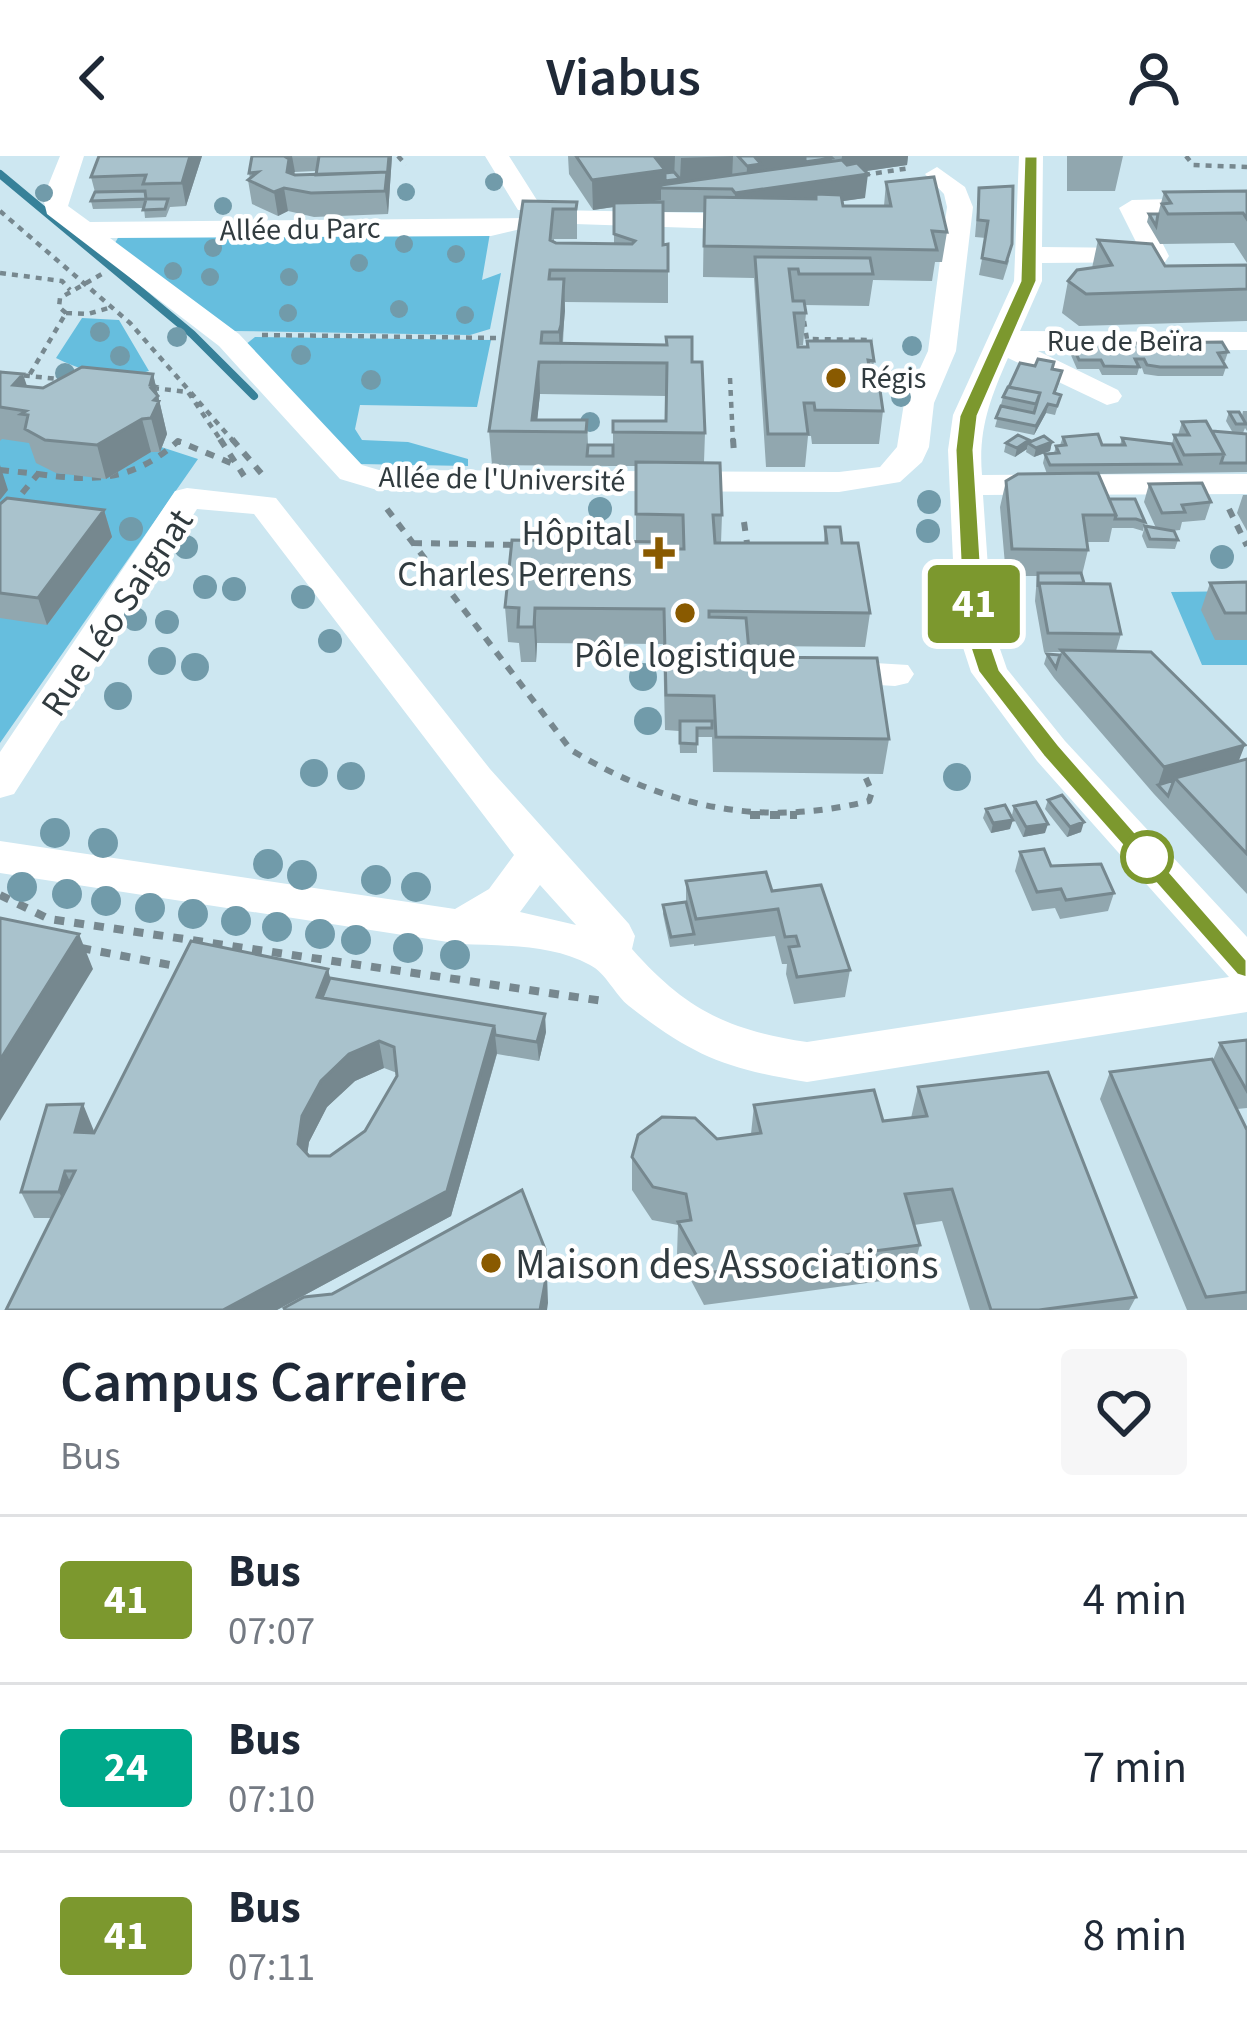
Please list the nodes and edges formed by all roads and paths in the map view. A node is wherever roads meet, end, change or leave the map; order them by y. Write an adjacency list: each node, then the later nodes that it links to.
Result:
1 (72, 156): 15 (street)
2 (398, 156): 6 (path)
3 (497, 156): 13 (street)
4 (1031, 156): 10 (street)
5 (1186, 156): 7 (path)
6 (406, 165)
7 (1247, 167)
8 (848, 177): 9 (path)
9 (950, 181): 10 (street); 41 (street, Allée de l'Université)
10 (1031, 193): 16 (street)
11 (1247, 205): 16 (street)
12 (0, 211): 19 (path)
13 (521, 214): 14 (street); 15 (street, Allée du Parc)
14 (785, 222)
15 (85, 230): 25 (street, Allée de l'Université)
16 (1031, 255): 29 (street)
17 (0, 273): 20 (path)
18 (101, 275): 19 (path)
19 (85, 284): 20 (path); 22 (path)
20 (70, 290): 23 (path)
21 (802, 305): 26 (path)
22 (112, 307): 23 (path); 44 (path)
23 (66, 314): 32 (path)
24 (497, 338): 25 (path)
25 (229, 340): 40 (street, Allée de l'Université)
26 (810, 340): 27 (path); 30 (path)
27 (873, 340)
28 (1247, 341): 29 (street, Rue de Beïra)
29 (1002, 342): 36 (street); 43 (street)
30 (808, 356)
31 (0, 374): 32 (path)
32 (30, 374): 34 (path)
33 (730, 378): 41 (path)
34 (73, 380)
35 (148, 387): 37 (path)
36 (1107, 396)
37 (236, 464): 39 (path); 44 (path)
38 (0, 470): 39 (path)
39 (38, 474): 45 (path)
40 (364, 477): 41 (street, Allée de l'Université); 48 (path)
41 (736, 481)
42 (1247, 484): 43 (street)
43 (968, 485): 62 (street)
44 (258, 496): 55 (street, Rue Léo Saignat); 56 (street)
45 (13, 505)
46 (1220, 509): 50 (path)
47 (744, 523): 51 (path)
48 (413, 544): 49 (path); 54 (path)
49 (531, 545)
50 (1247, 546)
51 (739, 557)
52 (788, 671): 53 (street)
53 (895, 674)
54 (864, 774)
55 (0, 784)
56 (538, 855): 59 (street); 61 (street)
57 (0, 857): 59 (street)
58 (0, 896): 65 (path)
59 (460, 926): 61 (street)
60 (59, 944): 63 (path)
61 (609, 953): 65 (street)
62 (1247, 967)
63 (180, 990)
64 (1247, 993): 65 (street)
65 (648, 995)

